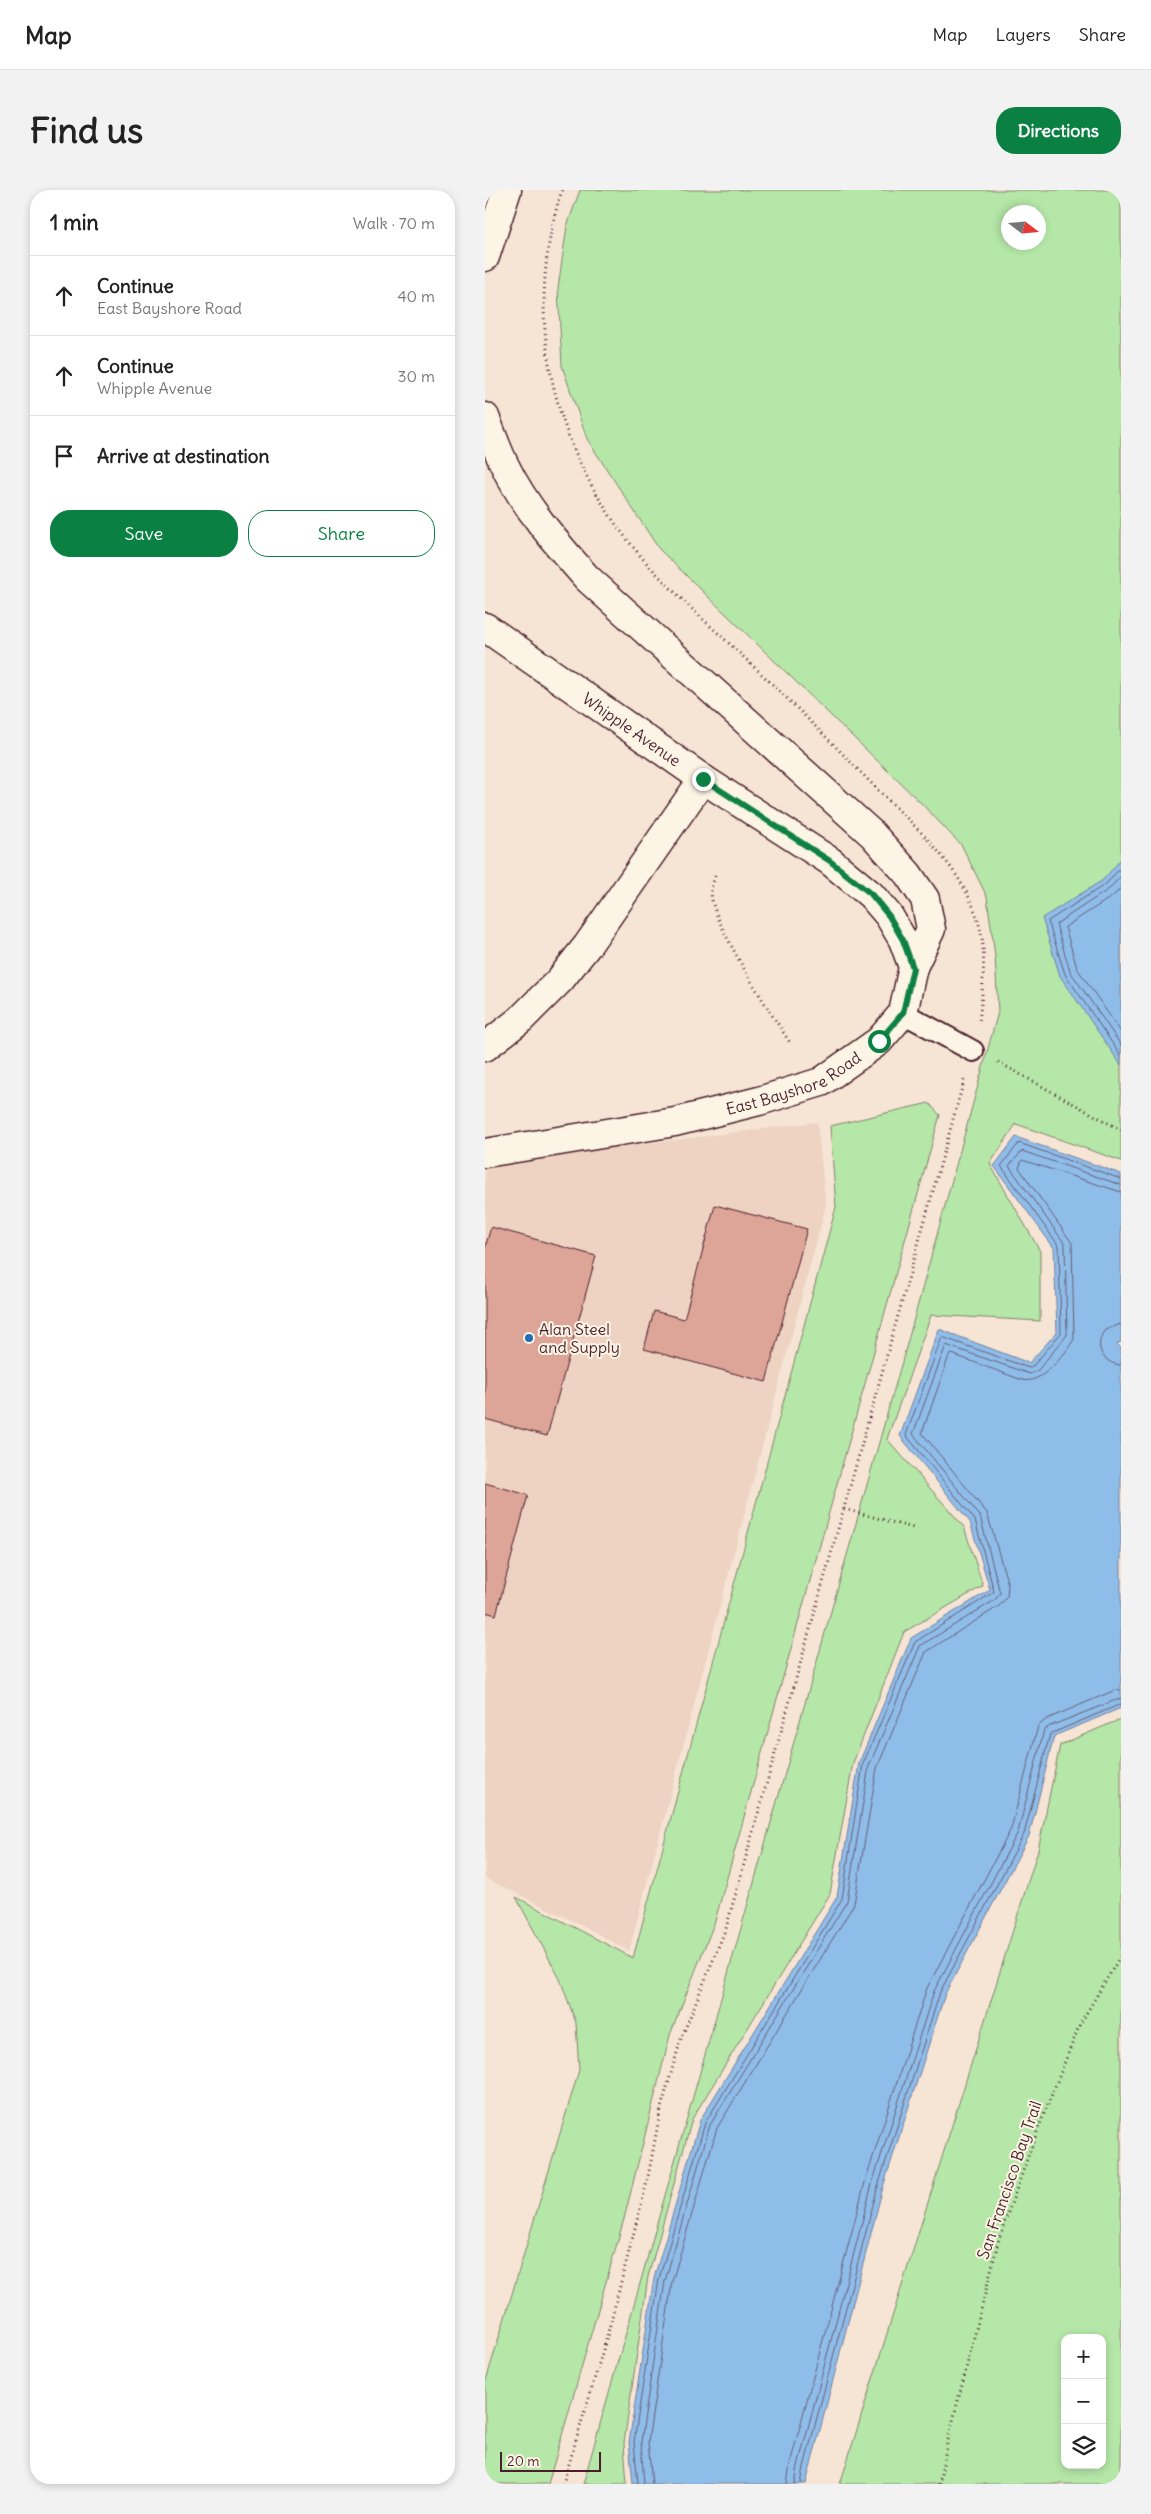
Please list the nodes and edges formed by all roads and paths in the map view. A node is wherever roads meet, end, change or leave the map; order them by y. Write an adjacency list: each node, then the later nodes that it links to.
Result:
1 (507, 190): 3 (main road)
2 (562, 190): 12 (path)
3 (485, 257)
4 (485, 418): 8 (main road, East Bayshore Road)
5 (485, 626): 6 (main road, Whipple Avenue)
6 (703, 779): 8 (main road, Whipple Avenue); 11 (main road)
7 (715, 876): 10 (path)
8 (913, 968): 9 (main road, East Bayshore Road)
9 (903, 1013): 12 (lane); 14 (main road, East Bayshore Road)
10 (791, 1044)
11 (485, 1047)
12 (973, 1051): 13 (path); 15 (path)
13 (1121, 1130)
14 (485, 1153)
15 (844, 1509): 16 (path); 18 (path)
16 (917, 1529)
17 (1121, 1955): 19 (path, San Francisco Bay Trail)
18 (563, 2484)
19 (939, 2484)

